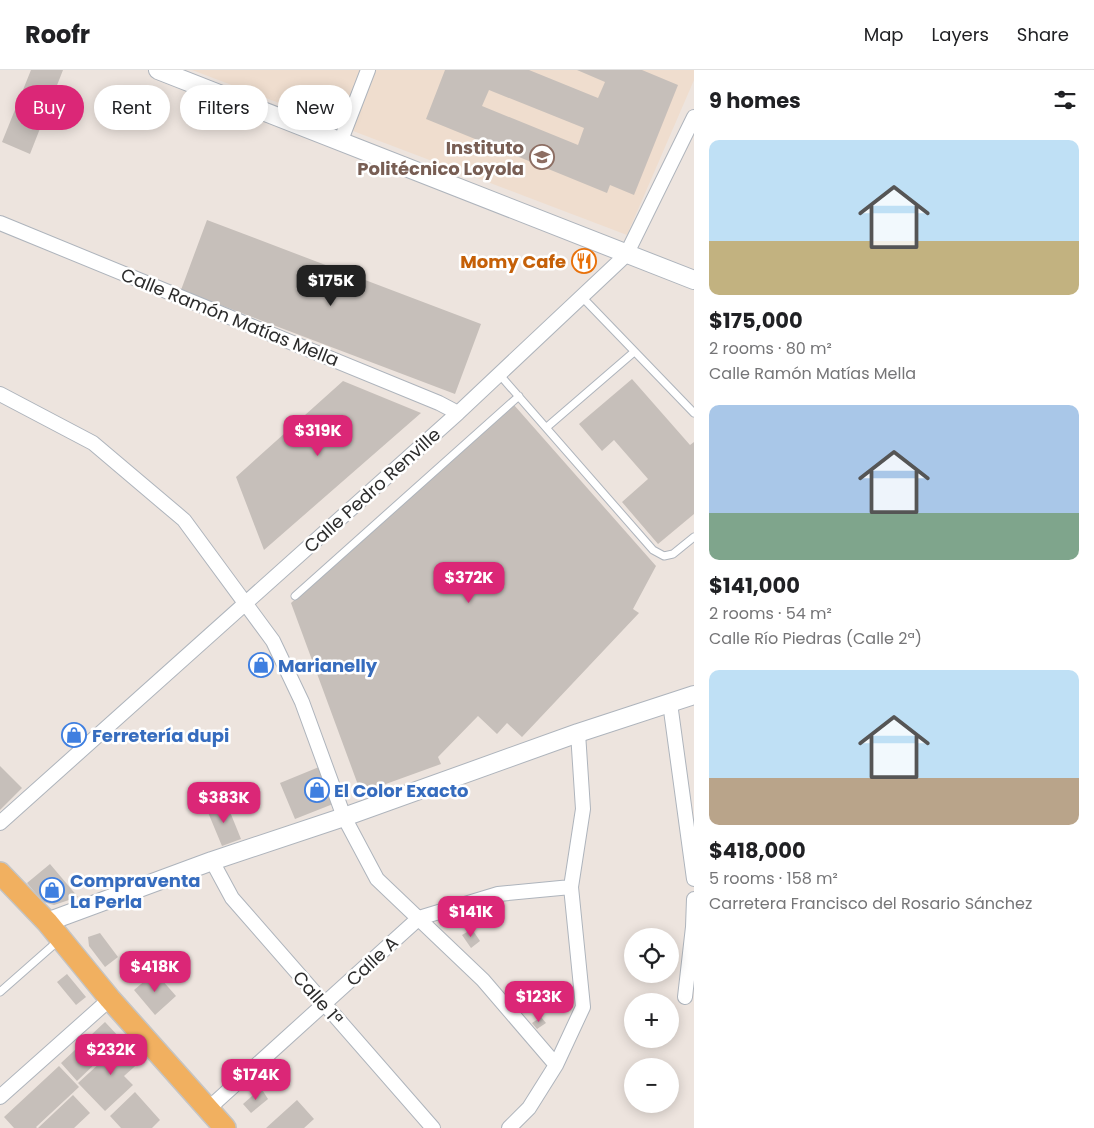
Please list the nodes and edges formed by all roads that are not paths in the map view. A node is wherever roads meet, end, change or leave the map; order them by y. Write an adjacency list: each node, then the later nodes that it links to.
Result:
1 (158, 70): 4 (street)
2 (368, 70): 4 (street)
3 (694, 117): 6 (street, Calle Pedro Renville)
4 (341, 140): 6 (street)
5 (0, 223): 13 (street, Calle Ramón Matías Mella)
6 (626, 255): 7 (street); 8 (street, Calle Pedro Renville)
7 (694, 280)
8 (582, 297): 9 (lane); 10 (street, Calle Pedro Renville)
9 (634, 352): 14 (lane); 15 (lane)
10 (499, 374): 12 (lane); 13 (street, Calle Pedro Renville)
11 (0, 394): 18 (street)
12 (519, 396): 15 (lane); 17 (lane)
13 (458, 413): 18 (street, Calle Pedro Renville)
14 (694, 413)
15 (547, 427): 16 (lane)
16 (694, 537)
17 (295, 596)
18 (245, 603): 22 (street); 23 (street, Calle Pedro Renville)
19 (694, 694): 20 (street)
20 (670, 703): 21 (street); 26 (street)
21 (578, 733): 22 (street); 27 (street)
22 (344, 818): 24 (street); 29 (street)
23 (0, 823)
24 (212, 861): 30 (street); 35 (street, Calle 1ª)
25 (0, 873): 30 (main road)
26 (694, 879)
27 (571, 887): 29 (street, Calle A); 36 (street)
28 (694, 899): 33 (street)
29 (419, 918): 35 (street, Calle A); 36 (street)
30 (47, 922): 31 (main road)
31 (60, 939): 32 (lane); 34 (main road)
32 (0, 992)
33 (685, 996)
34 (110, 999): 37 (street); 38 (main road)
35 (324, 1005): 38 (street, Calle A); 40 (street, Calle 1ª)
36 (556, 1066): 41 (street)
37 (0, 1096)
38 (208, 1109): 39 (main road)
39 (225, 1128)
40 (433, 1128)
41 (509, 1128)

